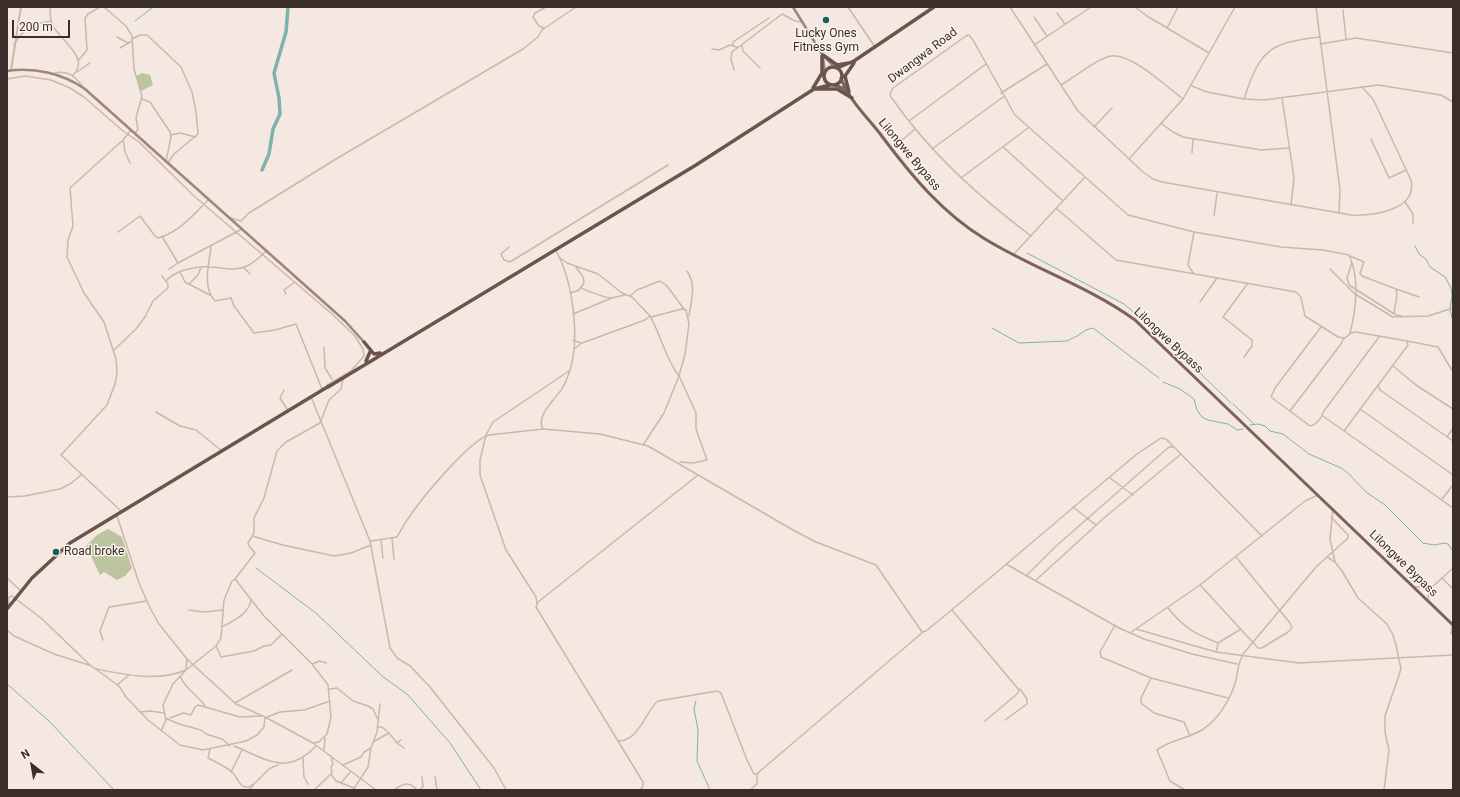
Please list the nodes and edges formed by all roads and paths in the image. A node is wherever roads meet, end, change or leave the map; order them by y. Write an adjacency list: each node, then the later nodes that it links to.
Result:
1 (21, 7): 32 (street)
2 (50, 7): 20 (street)
3 (100, 7): 45 (street)
4 (104, 7): 29 (street)
5 (546, 7): 23 (street)
6 (576, 7): 23 (street)
7 (793, 7): 21 (main road)
8 (848, 7): 38 (street)
9 (1010, 7): 36 (street)
10 (1091, 7): 22 (street)
11 (1134, 7): 24 (street)
12 (1178, 7): 24 (street)
13 (1235, 7): 43 (street)
14 (1316, 7): 27 (street)
15 (932, 8): 38 (highway)
16 (1342, 10): 28 (street)
17 (1057, 13): 22 (street)
18 (1034, 17): 25 (street)
19 (769, 18): 31 (street)
20 (51, 21): 32 (street); 45 (street)
21 (802, 22): 35 (street); 44 (main road)
22 (1065, 24): 25 (street)
23 (544, 28): 114 (street)
24 (1167, 28): 43 (street)
25 (1047, 36): 36 (street)
26 (118, 37): 30 (street)
27 (1319, 37): 33 (street); 76 (street)
28 (1346, 39): 33 (street); 42 (street)
29 (132, 40): 30 (street); 73 (street); 88 (street)
30 (128, 42): 39 (street)
31 (733, 42): 34 (street); 37 (street)
32 (14, 44): 52 (street)
33 (1320, 44): 69 (street)
34 (730, 45): 37 (street); 40 (street)
35 (742, 45): 41 (street); 50 (street)
36 (1034, 45): 49 (street)
37 (733, 46): 41 (street)
38 (875, 47): 46 (highway)
39 (120, 48)
40 (712, 48)
41 (737, 48): 53 (street)
42 (1453, 53)
43 (1210, 54): 64 (street)
44 (822, 55): 46 (highway); 51 (main road); 57 (main road); 67 (highway)
45 (78, 61): 55 (street)
46 (854, 62): 51 (highway); 59 (highway); 68 (highway)
47 (90, 63): 55 (street)
48 (986, 64): 70 (street); 79 (street); 79 (street, Dwangwa Road)
49 (1047, 64): 63 (street); 70 (street)
50 (760, 68)
51 (836, 68): 57 (highway); 59 (highway)
52 (11, 70): 54 (main road); 56 (main road)
53 (734, 70)
54 (7, 71)
55 (76, 72): 58 (street)
56 (53, 74): 58 (street); 66 (main road)
57 (825, 74): 61 (highway); 67 (highway)
58 (73, 76): 66 (street)
59 (842, 77): 62 (highway); 68 (main road, Lilongwe Bypass)
60 (7, 79): 86 (street)
61 (830, 84): 62 (highway); 67 (highway)
62 (835, 85): 74 (main road, Lilongwe Bypass)
63 (1061, 85): 75 (street); 81 (street)
64 (1192, 86): 75 (street); 76 (street)
65 (1362, 87): 69 (street); 77 (street); 101 (street)
66 (85, 89): 84 (main road)
67 (813, 89): 74 (highway); 125 (highway)
68 (849, 92): 74 (main road, Lilongwe Bypass)
69 (1326, 92): 72 (street); 111 (street)
70 (1001, 93): 71 (street)
71 (1003, 97): 82 (street); 95 (street)
72 (1282, 98): 76 (street); 94 (street)
73 (142, 99): 85 (street); 87 (street)
74 (853, 99): 128 (main road, Lilongwe Bypass)
75 (1183, 99): 80 (street)
76 (1244, 99)
77 (1453, 102)
78 (1112, 108): 81 (street)
79 (909, 121): 83 (street)
80 (1162, 124): 89 (street); 97 (street)
81 (1094, 127): 97 (street)
82 (1028, 128): 93 (street); 102 (street)
83 (915, 129): 92 (street); 95 (street)
84 (132, 130): 85 (main road); 86 (street)
85 (135, 134): 98 (main road)
86 (128, 135): 91 (street); 108 (street)
87 (171, 135): 88 (street); 98 (street)
88 (196, 137): 98 (street)
89 (1194, 138): 94 (street); 96 (street)
90 (1371, 139): 101 (street)
91 (123, 140): 99 (street); 180 (street)
92 (899, 143)
93 (1003, 147): 103 (street); 106 (street)
94 (1289, 148): 109 (street)
95 (932, 149): 103 (street)
96 (1192, 153)
97 (1128, 159): 104 (street)
98 (167, 162): 105 (main road)
99 (130, 163)
100 (668, 165): 124 (street)
101 (1406, 170): 107 (street)
102 (1085, 177): 106 (street); 120 (street)
103 (960, 178): 121 (street)
104 (1217, 193): 109 (street); 112 (street)
105 (209, 199): 108 (street); 113 (main road)
106 (1063, 201): 110 (street)
107 (1405, 202): 111 (street); 115 (street)
108 (205, 203): 119 (street); 122 (street)
109 (1291, 205): 111 (street)
110 (1056, 208): 121 (street); 142 (street)
111 (1338, 213)
112 (1214, 216)
113 (228, 217): 114 (street); 116 (main road)
114 (240, 221): 116 (street)
115 (1413, 223)
116 (237, 225): 117 (main road)
117 (242, 230): 119 (street); 126 (main road)
118 (118, 232): 122 (street)
119 (238, 232): 123 (street); 127 (street)
120 (1194, 232): 129 (street); 142 (street)
121 (1031, 236): 128 (street)
122 (162, 237): 132 (street)
123 (211, 247): 132 (street); 133 (street)
124 (509, 247)
125 (555, 249): 130 (street); 168 (highway)
126 (266, 250): 127 (street); 175 (main road)
127 (263, 254): 136 (street); 193 (street)
128 (1014, 255): 221 (main road, Lilongwe Bypass)
129 (1350, 256): 131 (street); 150 (street)
130 (560, 258): 134 (street); 152 (street)
131 (1352, 262): 151 (street); 151 (street)
132 (178, 263): 137 (street)
133 (209, 266): 135 (street); 136 (street); 155 (street)
134 (576, 266): 149 (street); 156 (street)
135 (201, 267): 140 (street); 148 (street)
136 (242, 267): 141 (street)
137 (169, 270)
138 (1330, 270): 154 (street)
139 (687, 271): 167 (street)
140 (180, 272): 145 (street); 148 (street)
141 (250, 274)
142 (1194, 274): 144 (street)
143 (162, 276): 145 (street)
144 (1217, 278): 147 (street); 160 (street)
145 (166, 281): 180 (street)
146 (295, 282): 153 (street)
147 (1248, 283): 169 (street); 182 (street)
148 (189, 284): 155 (street)
149 (582, 288): 152 (street); 158 (street)
150 (1396, 289): 159 (street); 163 (street)
151 (1356, 290): 154 (street); 163 (street)
152 (570, 293): 164 (street)
153 (286, 294)
154 (1355, 294): 166 (street); 170 (street)
155 (210, 295): 193 (street)
156 (625, 295): 157 (street); 158 (street)
157 (630, 296): 162 (street); 165 (street)
158 (614, 297): 164 (street)
159 (1419, 297)
160 (1200, 302)
161 (1453, 308): 166 (street)
162 (684, 309): 165 (street); 167 (street)
163 (1394, 313): 166 (street)
164 (573, 314): 173 (street)
165 (650, 316): 176 (street); 188 (street)
166 (1406, 317)
167 (689, 318): 188 (street)
168 (427, 326): 178 (highway); 183 (highway)
169 (1321, 327): 172 (street); 199 (street)
170 (1350, 333): 171 (street); 172 (street)
171 (1378, 337): 174 (street); 201 (street)
172 (1343, 339): 199 (street)
173 (573, 340): 176 (street); 179 (street)
174 (1407, 341): 184 (street); 187 (street)
175 (364, 342): 178 (highway); 181 (main road)
176 (582, 343): 179 (street)
177 (324, 347): 189 (street)
178 (389, 349): 183 (highway)
179 (574, 349): 186 (street)
180 (113, 351): 214 (street)
181 (370, 352): 183 (main road); 185 (highway)
182 (1244, 357)
183 (375, 359): 185 (highway); 190 (highway)
184 (1393, 366): 191 (street); 197 (street)
185 (356, 369): 192 (highway)
186 (570, 370): 204 (street); 206 (street)
187 (1453, 372)
188 (679, 376): 209 (street); 213 (street)
189 (332, 379)
190 (343, 379): 192 (highway); 202 (street)
191 (1378, 385): 196 (street); 207 (street)
192 (328, 387): 193 (highway)
193 (322, 389): 195 (highway)
194 (284, 390): 198 (street)
195 (311, 397): 198 (highway); 202 (street)
196 (1360, 409): 205 (street); 216 (street)
197 (1453, 409)
198 (288, 411): 211 (highway)
199 (1290, 411): 201 (street)
200 (156, 412): 211 (street)
201 (1323, 416): 205 (street)
202 (321, 421): 232 (street); 236 (street)
203 (1453, 428): 207 (street)
204 (543, 429): 206 (street); 209 (street)
205 (1344, 430): 223 (street)
206 (486, 435): 234 (street); 261 (street)
207 (1446, 437): 208 (street)
208 (1453, 441)
209 (643, 445): 213 (street)
210 (1173, 446): 212 (street); 217 (street); 219 (street)
211 (222, 451): 227 (highway)
212 (1181, 454): 220 (street); 233 (street)
213 (677, 462): 215 (street)
214 (81, 475): 222 (street); 227 (street)
215 (698, 475): 261 (street); 274 (street)
216 (1453, 475)
217 (1110, 477): 219 (street); 224 (street)
218 (1453, 485): 223 (street)
219 (1123, 487): 220 (street); 230 (street)
220 (1133, 495): 231 (street)
221 (1318, 495): 226 (main road, Lilongwe Bypass); 233 (street)
222 (7, 497)
223 (1442, 500): 225 (street)
224 (1073, 508): 230 (street); 244 (street)
225 (1453, 508)
226 (1332, 509): 229 (street); 252 (main road, Lilongwe Bypass)
227 (122, 511): 228 (highway)
228 (117, 514): 254 (highway); 259 (street)
229 (1331, 517): 238 (street); 238 (street)
230 (1087, 519): 231 (street); 246 (street)
231 (1096, 525): 250 (street)
232 (252, 536): 237 (street); 249 (street)
233 (1262, 536): 239 (street)
234 (392, 538): 235 (street); 242 (street)
235 (382, 540): 236 (street); 241 (street)
236 (370, 541): 237 (street)
237 (371, 545): 355 (street)
238 (1332, 553): 240 (street); 243 (street)
239 (1236, 556): 251 (street); 267 (street)
240 (1327, 557): 243 (street); 267 (street)
241 (383, 558)
242 (394, 559)
243 (1335, 562): 285 (street)
244 (1006, 564): 246 (street); 266 (street)
245 (1453, 568): 248 (street)
246 (1026, 576): 250 (street)
247 (7, 578): 254 (street)
248 (1442, 578): 253 (street); 255 (street)
249 (235, 579): 258 (street); 265 (street)
250 (1036, 581): 269 (street)
251 (1200, 585): 263 (street); 273 (street)
252 (1414, 587): 255 (street); 260 (main road, Lilongwe Bypass)
253 (1453, 589)
254 (20, 590): 257 (highway)
255 (1429, 591): 260 (street)
256 (8, 596): 257 (street); 262 (street)
257 (15, 598): 262 (highway); 290 (street)
258 (251, 600): 270 (street); 276 (street)
259 (147, 601): 278 (street); 286 (street)
260 (1428, 601): 268 (main road, Lilongwe Bypass)
261 (537, 604): 321 (street)
262 (8, 608)
263 (1168, 608): 271 (street); 280 (street)
264 (189, 610): 265 (street)
265 (223, 610): 270 (street)
266 (952, 610): 274 (street); 299 (street)
267 (1280, 610): 279 (street); 279 (street)
268 (1453, 624): 277 (street)
269 (1115, 625): 275 (street); 297 (street)
270 (222, 627): 281 (street)
271 (1136, 629): 275 (street); 282 (street)
272 (7, 630): 290 (street)
273 (1241, 630): 279 (street); 280 (street)
274 (923, 632): 341 (street)
275 (1130, 633): 289 (street)
276 (282, 634): 281 (street); 288 (street)
277 (1453, 635)
278 (103, 640)
279 (1253, 642): 284 (street)
280 (1218, 643): 282 (street)
281 (216, 646): 291 (street)
282 (1216, 652): 284 (street)
283 (1453, 655): 285 (street)
284 (1242, 656): 285 (street); 289 (street)
285 (1398, 658): 359 (street)
286 (188, 659): 291 (street); 293 (street)
287 (326, 663): 288 (street)
288 (312, 664): 300 (street)
289 (1237, 664): 301 (street)
290 (90, 665): 292 (street)
291 (194, 665): 293 (street); 303 (street)
292 (97, 669): 295 (street); 298 (street)
293 (186, 670): 295 (street); 296 (street)
294 (292, 670): 303 (street)
295 (129, 674): 298 (street)
296 (180, 676): 305 (street); 307 (street)
297 (1150, 678): 301 (street); 319 (street)
298 (117, 685): 306 (street)
299 (1019, 688): 313 (street); 314 (street)
300 (330, 689): 302 (street); 312 (street)
301 (1229, 698): 319 (street)
302 (330, 701): 309 (street); 318 (street)
303 (235, 703): 308 (street)
304 (380, 704): 312 (street)
305 (205, 707): 308 (street); 311 (street)
306 (141, 712): 307 (street); 316 (street)
307 (164, 713): 310 (street)
308 (262, 715): 309 (street)
309 (266, 717): 323 (street); 325 (street)
310 (165, 718): 311 (street); 316 (street)
311 (170, 718): 325 (street)
312 (378, 720): 315 (street)
313 (1005, 720)
314 (985, 721)
315 (377, 727): 317 (street); 322 (street)
316 (161, 731): 329 (street)
317 (390, 734): 322 (street); 324 (street)
318 (326, 736): 323 (street); 331 (street)
319 (1190, 736): 358 (street)
320 (401, 740): 324 (street)
321 (618, 741): 341 (street); 356 (street)
322 (373, 742): 327 (street)
323 (313, 743): 326 (street)
324 (397, 743): 328 (street)
325 (231, 746): 329 (street); 330 (street)
326 (317, 746): 331 (street); 333 (street)
327 (372, 748): 336 (street); 344 (street)
328 (404, 748)
329 (210, 749): 339 (street)
330 (242, 750): 334 (street); 339 (street)
331 (324, 751): 332 (street)
332 (331, 756): 336 (street); 340 (street)
333 (303, 758): 335 (street); 347 (street)
334 (272, 762): 335 (street); 337 (street)
335 (278, 765): 337 (street)
336 (343, 765): 338 (street)
337 (271, 767): 345 (street)
338 (352, 771): 344 (street); 346 (street)
339 (231, 772): 345 (street)
340 (331, 774): 346 (street); 350 (street)
341 (757, 774): 357 (street)
342 (435, 776): 354 (street)
343 (422, 777): 353 (street)
344 (361, 778): 349 (street); 351 (street)
345 (255, 783): 348 (street)
346 (341, 783): 349 (street)
347 (308, 784)
348 (251, 789)
349 (354, 789)
350 (314, 790)
351 (376, 790)
352 (394, 790): 353 (street)
353 (419, 790)
354 (437, 790)
355 (506, 790)
356 (640, 790)
357 (750, 790)
358 (1185, 790)
359 (1384, 790)

